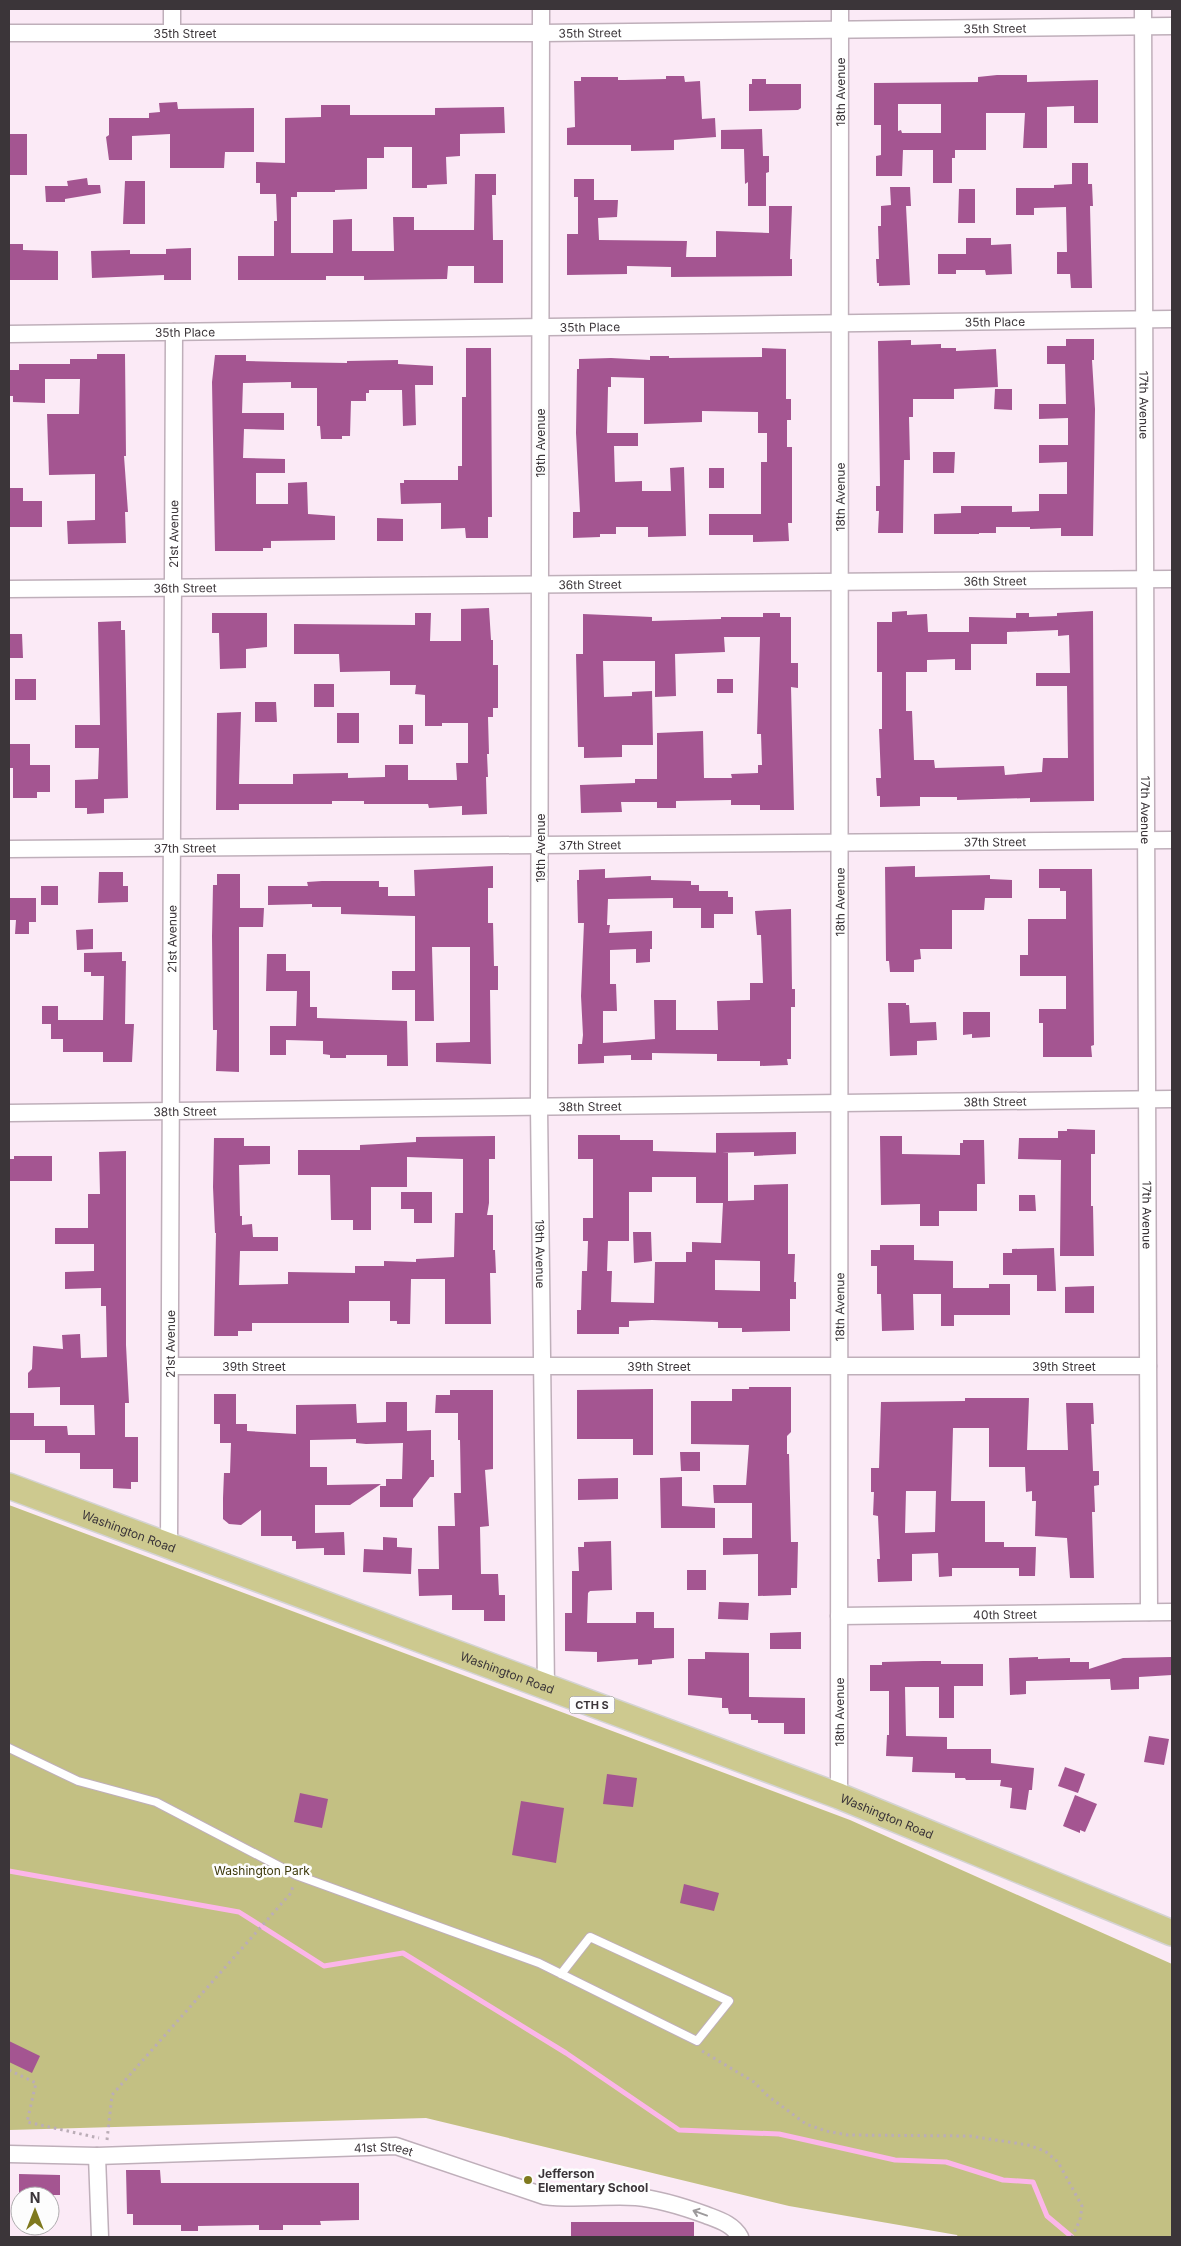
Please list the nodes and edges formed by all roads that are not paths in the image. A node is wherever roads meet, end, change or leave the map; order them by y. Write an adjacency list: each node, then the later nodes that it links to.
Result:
1 (172, 9): 8 (street)
2 (541, 9): 10 (street, 19th Avenue)
3 (840, 9): 7 (street, 18th Avenue)
4 (1143, 9): 6 (street, 17th Avenue)
5 (1172, 26): 6 (street, 35th Street)
6 (1143, 27): 7 (street, 35th Street); 12 (street, 17th Avenue)
7 (840, 30): 10 (street, 35th Street); 13 (street, 18th Avenue)
8 (172, 32): 9 (street, 35th Street); 10 (street, 35th Street)
9 (9, 33)
10 (541, 33): 14 (street, 19th Avenue)
11 (1172, 319): 12 (street, 35th Place)
12 (1144, 320): 13 (street, 35th Place); 17 (street, 17th Avenue)
13 (840, 323): 14 (street, 35th Place); 19 (street, 18th Avenue)
14 (540, 327): 15 (street, 35th Place); 20 (street, 19th Avenue)
15 (174, 332): 16 (street, 35th Place); 21 (street, 21st Avenue)
16 (9, 334)
17 (1145, 579): 18 (street, 36th Street); 19 (street, 36th Street); 23 (street, 17th Avenue)
18 (1172, 579)
19 (840, 582): 20 (street, 36th Street); 25 (street, 18th Avenue)
20 (540, 585): 21 (street, 36th Street); 26 (street, 19th Avenue)
21 (173, 588): 22 (street, 36th Street); 27 (street, 21st Avenue)
22 (9, 589)
23 (1146, 840): 24 (street, 37th Street); 25 (street, 37th Street); 29 (street, 17th Avenue)
24 (1172, 840)
25 (839, 842): 26 (street, 37th Street); 31 (street, 18th Avenue)
26 (540, 844): 27 (street, 37th Street); 32 (street, 19th Avenue)
27 (172, 847): 28 (street, 37th Street); 33 (street, 21st Avenue)
28 (9, 849)
29 (1147, 1099): 30 (street, 38th Street); 31 (street, 38th Street); 38 (street, 17th Avenue)
30 (1172, 1099)
31 (839, 1103): 32 (street, 38th Street); 37 (street, 18th Avenue)
32 (539, 1107): 33 (street, 38th Street); 36 (street, 19th Avenue)
33 (171, 1111): 34 (street, 38th Street); 35 (street, 21st Avenue)
34 (9, 1113)
35 (170, 1366): 36 (street, 39th Street); 40 (street, 21st Avenue)
36 (542, 1366): 37 (street, 39th Street); 44 (street, 19th Avenue)
37 (839, 1366): 38 (street, 39th Street); 43 (street, 18th Avenue)
38 (1148, 1366): 41 (street, 17th Avenue)
39 (9, 1486): 40 (main road, Washington Road / CTH S)
40 (169, 1544): 44 (main road, Washington Road / CTH S)
41 (1149, 1612): 42 (street, 40th Street); 43 (street, 40th Street)
42 (1172, 1612)
43 (839, 1616): 46 (street, 18th Avenue)
44 (546, 1688): 46 (main road, Washington Road / CTH S)
45 (9, 1748): 48 (lane)
46 (839, 1796): 47 (main road, Washington Road / CTH S)
47 (1172, 1933)
48 (561, 1974): 48 (lane)
49 (9, 2154): 50 (street, 41st Street)
50 (97, 2156): 51 (street); 52 (street, 41st Street, one-way to 50)
51 (100, 2237)
52 (740, 2237)

